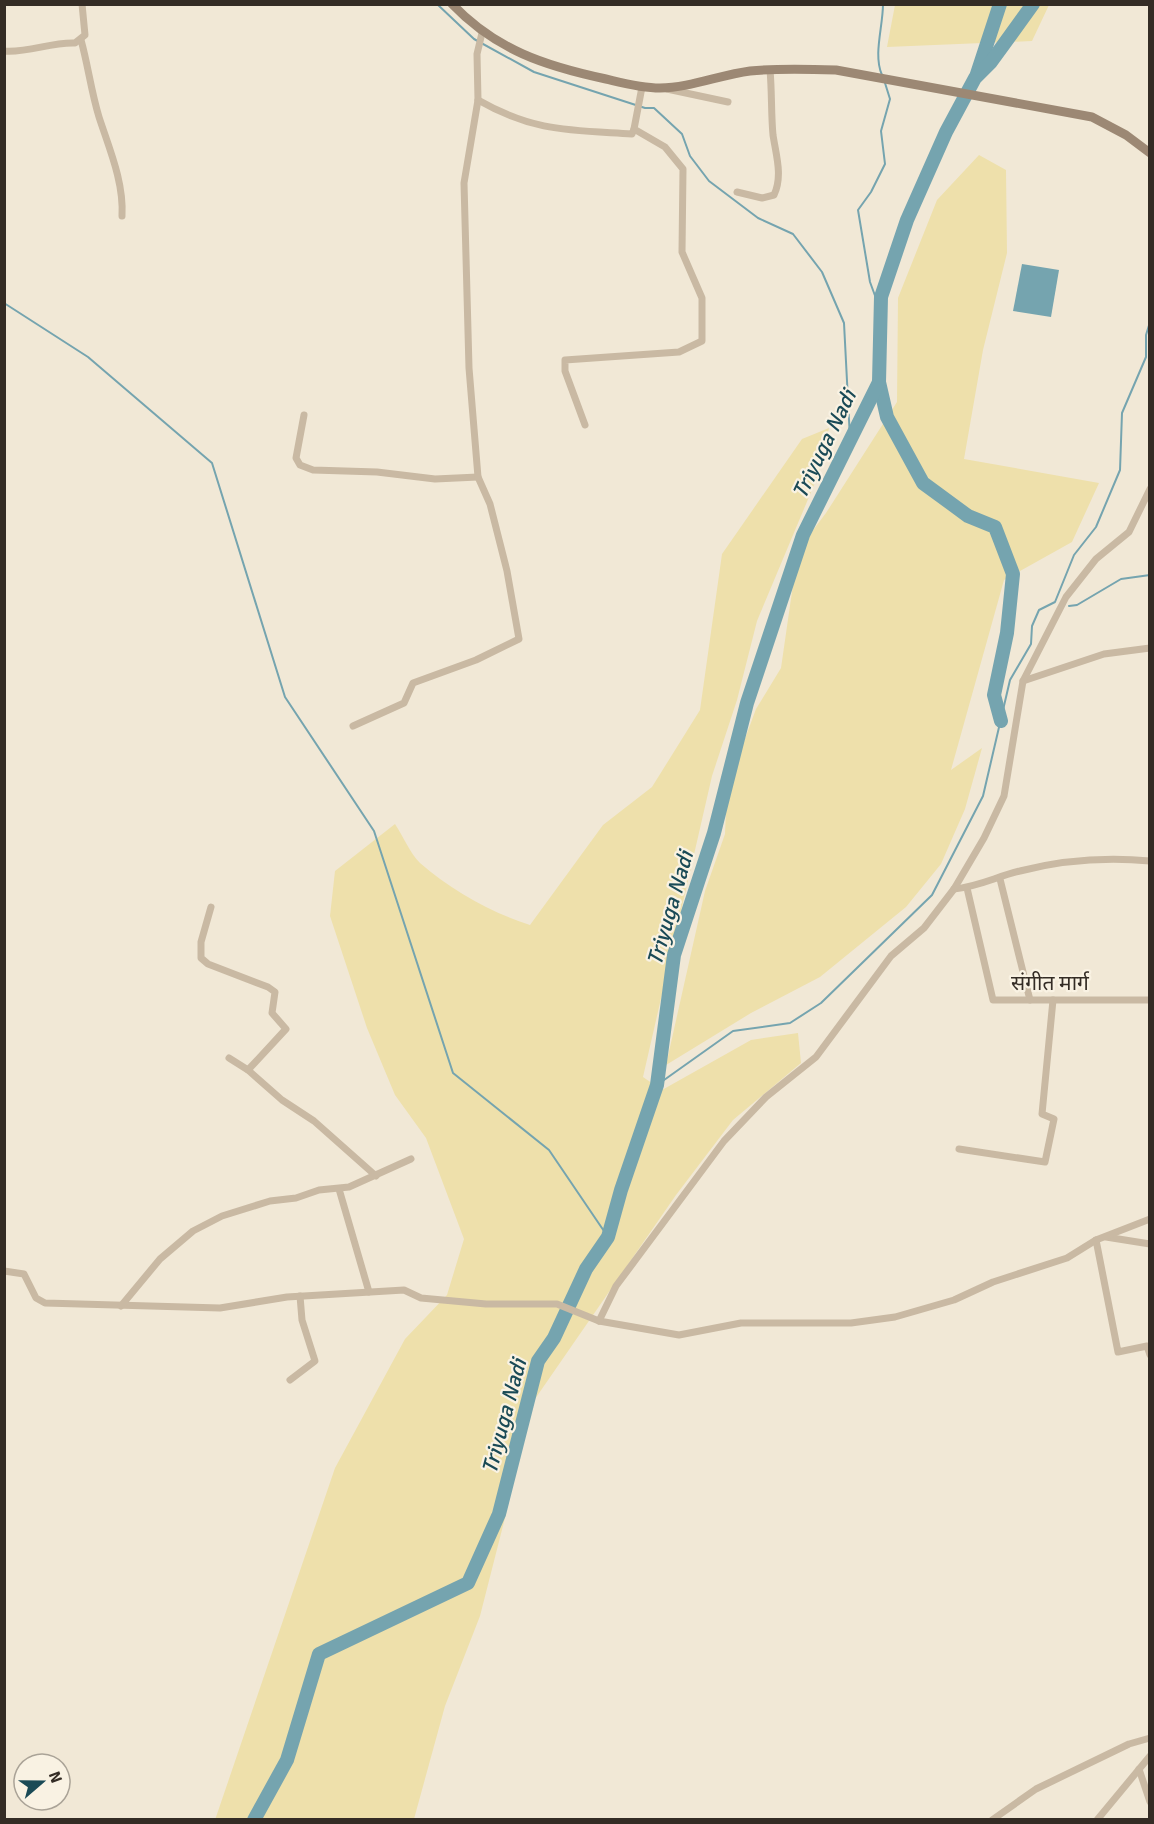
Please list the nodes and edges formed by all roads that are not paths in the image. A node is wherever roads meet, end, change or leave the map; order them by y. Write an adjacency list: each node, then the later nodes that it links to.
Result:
1 (82, 4): 4 (street)
2 (452, 4): 3 (main road)
3 (482, 33): 7 (main road); 9 (street)
4 (81, 40): 5 (street); 14 (street)
5 (4, 51)
6 (770, 70): 8 (main road); 12 (main road); 13 (street)
7 (642, 87): 8 (main road); 11 (street)
8 (662, 88): 10 (street)
9 (478, 99): 11 (street); 17 (street)
10 (728, 102)
11 (634, 129): 16 (street)
12 (1149, 153)
13 (737, 192)
14 (122, 216)
15 (304, 415): 17 (street)
16 (585, 425)
17 (478, 477): 21 (street)
18 (1149, 489): 20 (street)
19 (1149, 648): 20 (street)
20 (1023, 681): 25 (street)
21 (353, 726)
22 (1149, 861): 23 (street)
23 (1000, 879): 24 (street); 27 (street)
24 (967, 888): 25 (street); 27 (street, संगीत मार्ग)
25 (954, 889): 43 (street)
26 (211, 907): 31 (street)
27 (1030, 1000): 28 (street, संगीत मार्ग)
28 (1053, 1000): 29 (street, संगीत मार्ग); 32 (street)
29 (1149, 1000)
30 (229, 1058): 31 (street)
31 (248, 1070): 34 (street)
32 (959, 1149)
33 (411, 1159): 34 (street)
34 (376, 1176): 35 (street)
35 (339, 1189): 40 (street); 42 (street)
36 (1149, 1219): 37 (street)
37 (1100, 1239): 38 (street); 43 (street); 44 (street)
38 (1149, 1244)
39 (4, 1271): 42 (street)
40 (369, 1292): 41 (street); 43 (street)
41 (300, 1296): 42 (street); 45 (street)
42 (121, 1306)
43 (599, 1322)
44 (1149, 1355)
45 (291, 1380)
46 (1149, 1738): 50 (street)
47 (1149, 1756): 48 (street)
48 (1139, 1769): 49 (street); 51 (street)
49 (1149, 1802)
50 (992, 1820)
51 (1097, 1820)

